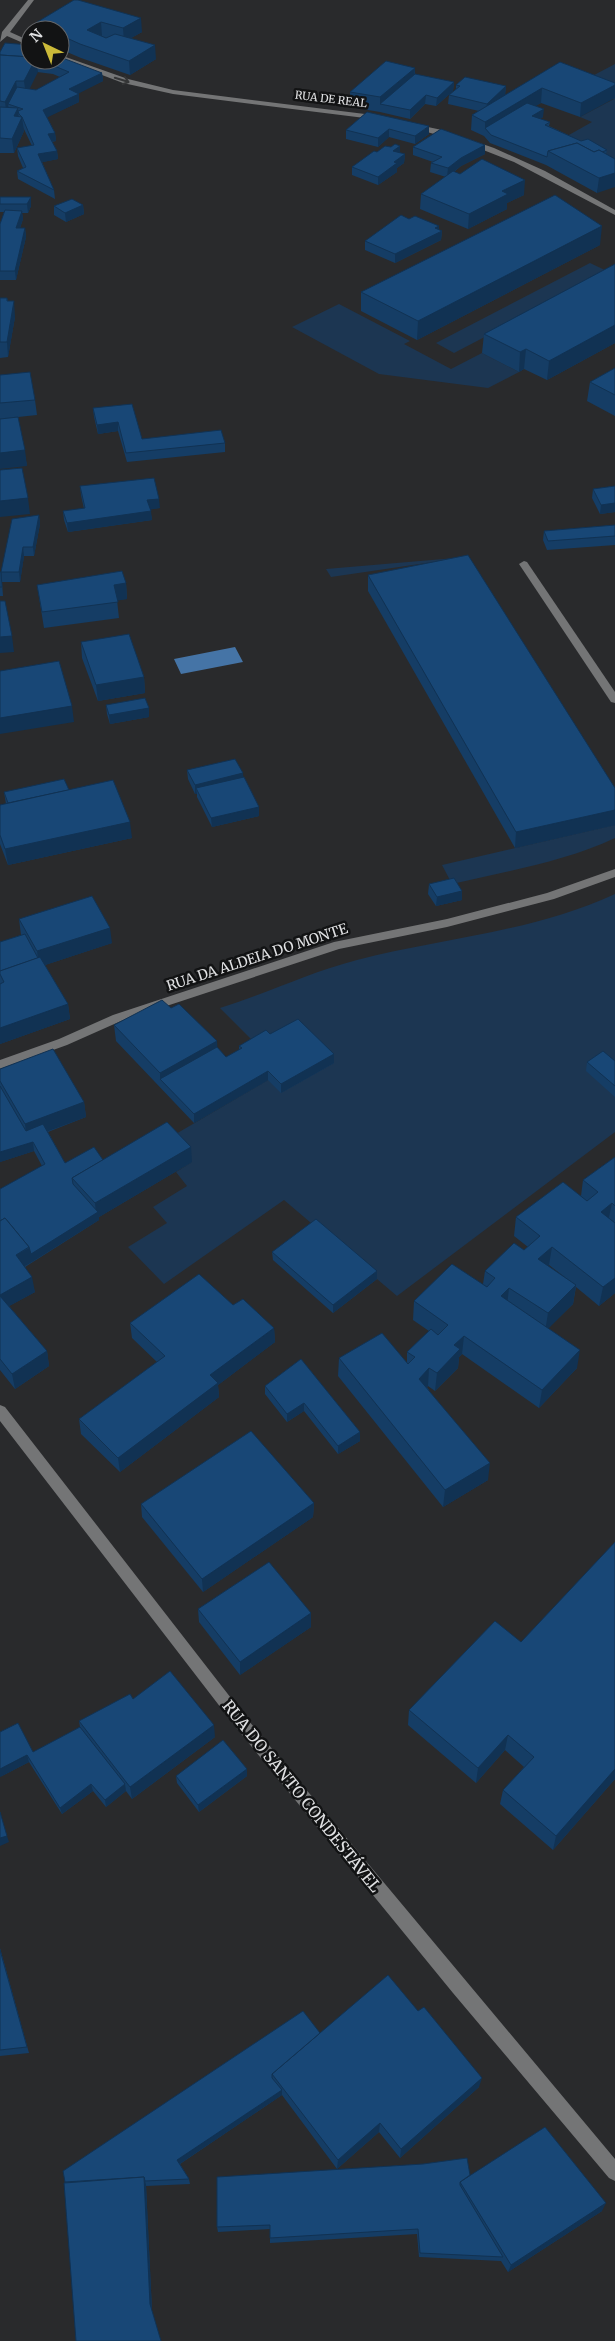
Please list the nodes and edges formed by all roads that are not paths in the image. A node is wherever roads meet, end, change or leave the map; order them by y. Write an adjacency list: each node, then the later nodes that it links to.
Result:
1 (31, 0): 2 (street)
2 (5, 32): 3 (street); 4 (street)
3 (20, 39)
4 (0, 40)
5 (70, 61): 6 (street, RUA DE REAL, one-way to 6)
6 (392, 120)
7 (402, 122): 8 (street)
8 (615, 214)
9 (524, 564): 10 (street)
10 (615, 700)
11 (615, 873): 12 (street, RUA DA ALDEIA DO MONTE)
12 (0, 1065)
13 (0, 1411): 14 (street, RUA DO SANTO CONDESTÁVEL)
14 (615, 2172)

